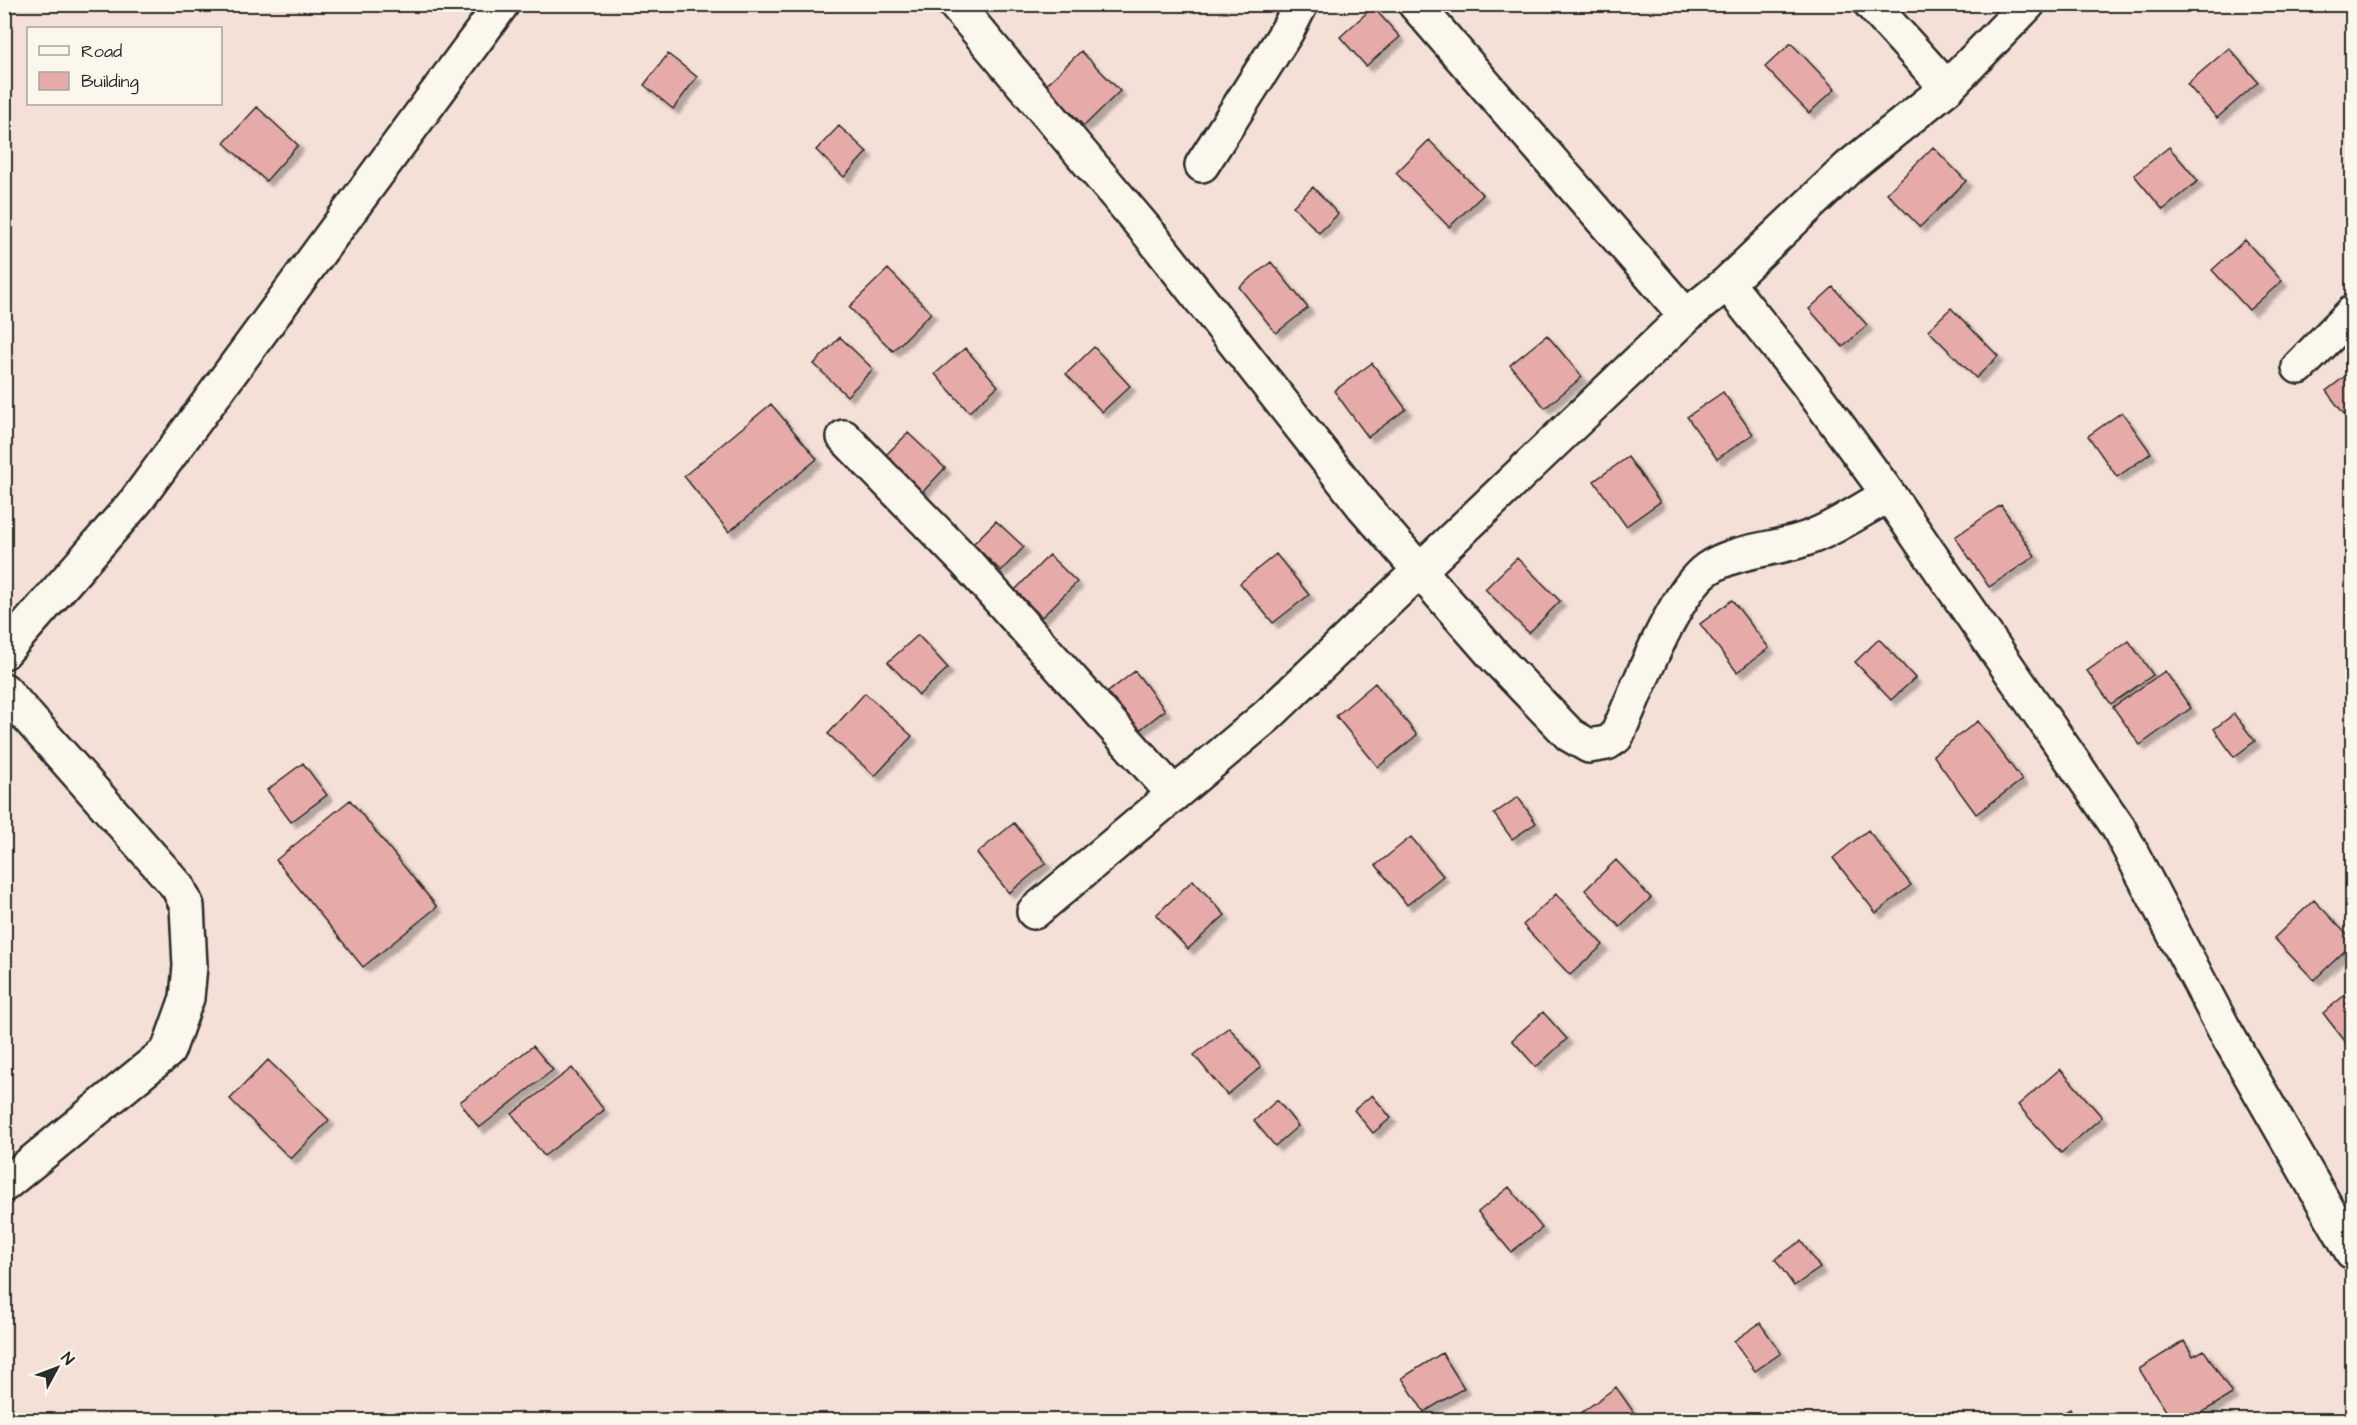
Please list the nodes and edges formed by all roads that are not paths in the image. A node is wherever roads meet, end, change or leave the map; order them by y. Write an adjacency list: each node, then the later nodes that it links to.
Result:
1 (502, 4): 16 (street)
2 (955, 4): 15 (street)
3 (1301, 4): 8 (street)
4 (1415, 4): 11 (street)
5 (1871, 4): 7 (street)
6 (2028, 4): 7 (street)
7 (1947, 88): 9 (street)
8 (1202, 165)
9 (1727, 283): 11 (street); 14 (street)
10 (2352, 313): 12 (street)
11 (1686, 316): 15 (street)
12 (2299, 367)
13 (844, 437): 18 (street)
14 (1888, 495): 15 (street); 21 (street)
15 (1418, 571): 18 (street)
16 (4, 652)
17 (4, 690): 20 (street)
18 (1174, 794): 19 (street)
19 (1034, 912)
20 (4, 1185)
21 (2352, 1252)

